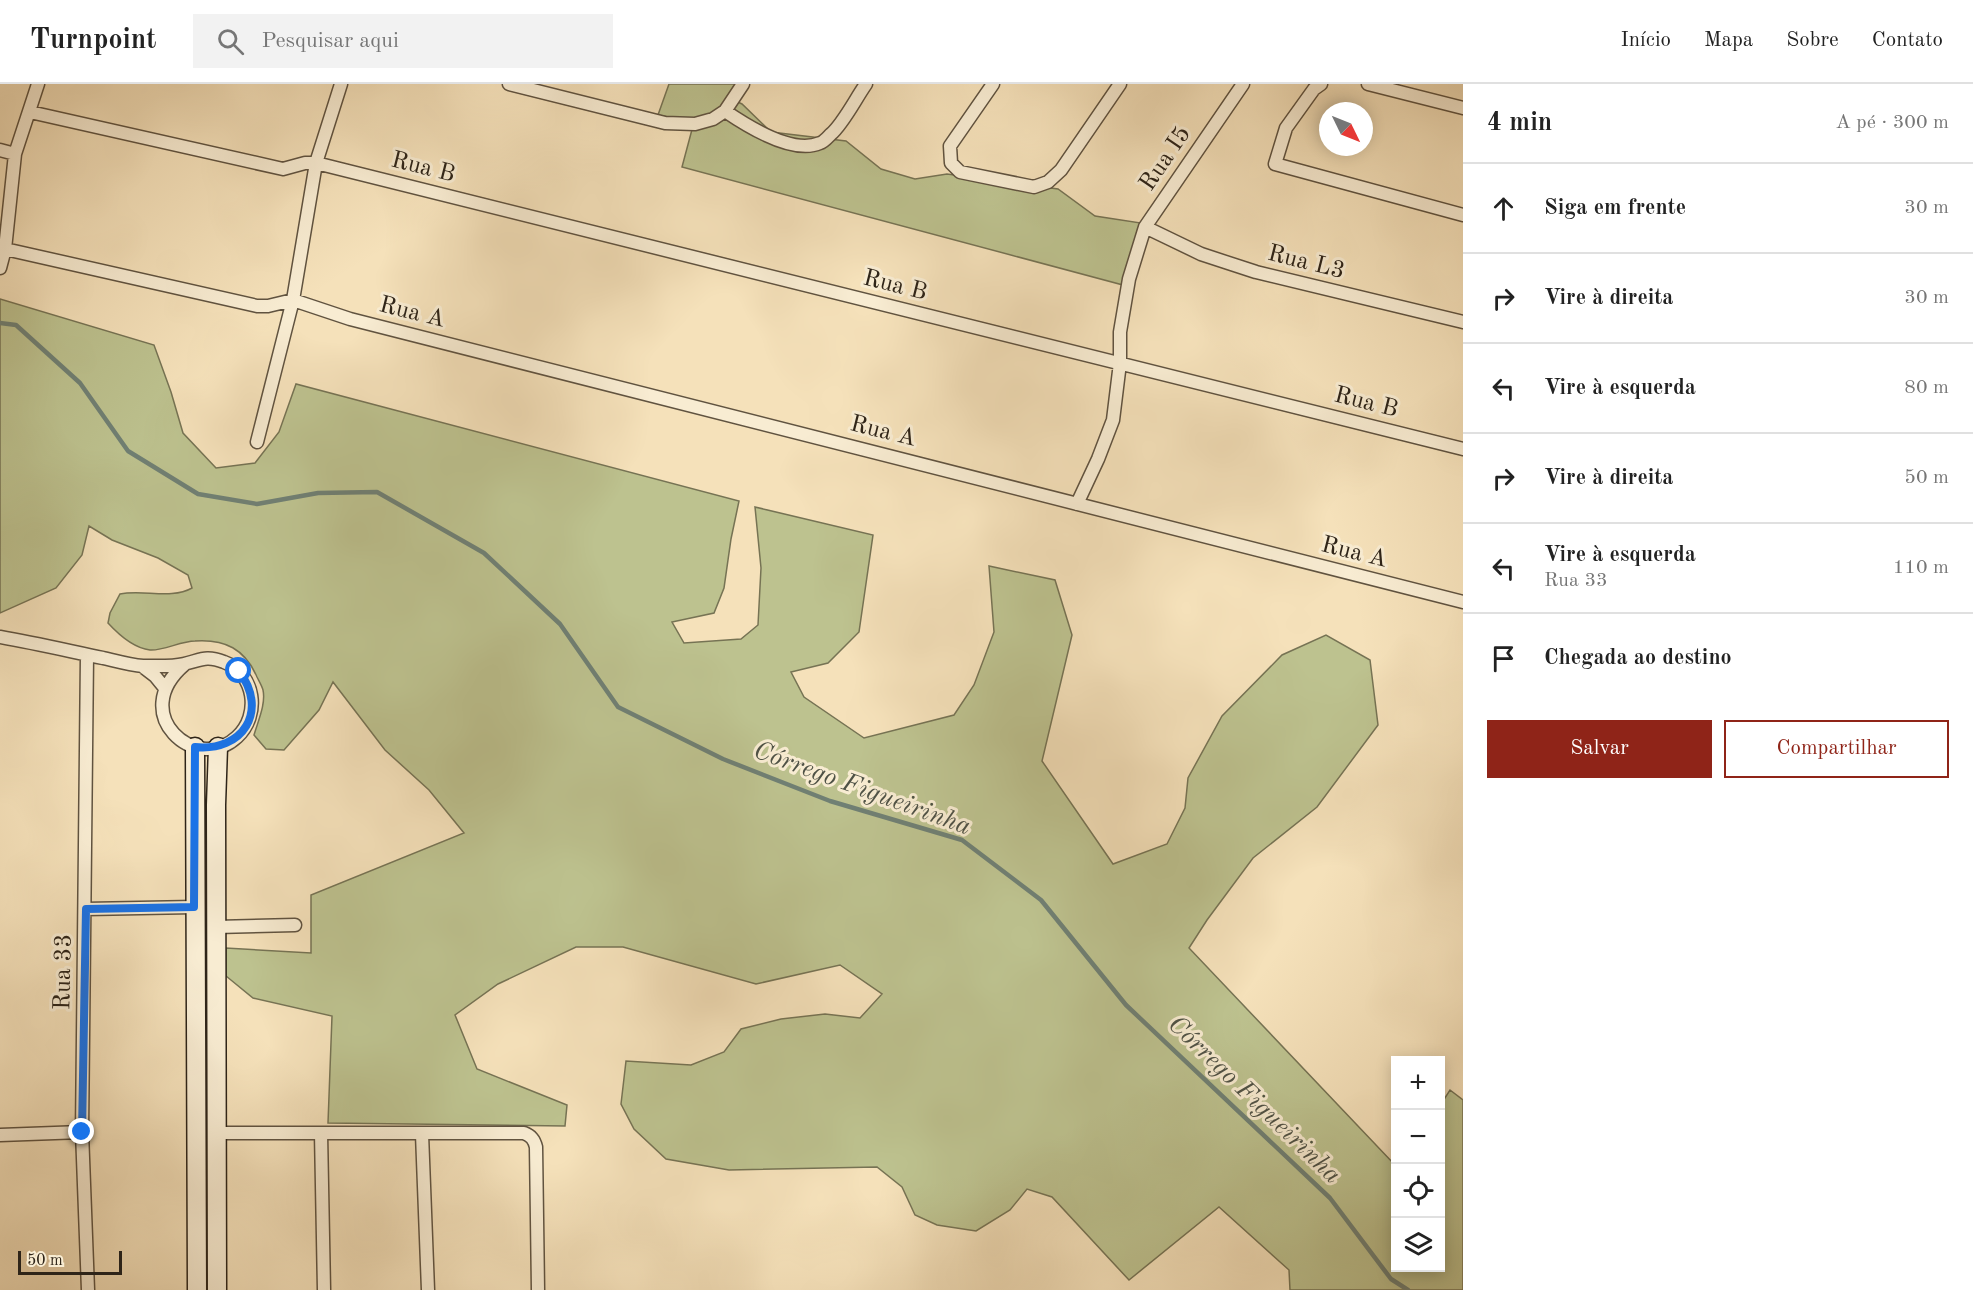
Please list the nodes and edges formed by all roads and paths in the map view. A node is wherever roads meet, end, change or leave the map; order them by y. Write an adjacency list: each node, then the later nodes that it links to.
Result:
1 (38, 84): 13 (street)
2 (341, 84): 16 (street)
3 (509, 84): 12 (street)
4 (743, 84): 12 (street)
5 (866, 84): 12 (street)
6 (993, 84): 7 (street)
7 (1120, 84)
8 (1243, 84): 18 (street, Rua I5)
9 (1321, 84): 17 (street)
10 (1368, 84): 11 (street)
11 (1463, 108)
12 (725, 111)
13 (30, 112): 15 (street); 16 (street, Rua B)
14 (0, 150): 15 (street)
15 (15, 154): 19 (street)
16 (316, 163): 21 (street); 23 (street, Rua B)
17 (1463, 215)
18 (1145, 227): 22 (street, Rua L3); 23 (street, Rua I5)
19 (5, 249): 20 (street); 21 (street)
20 (0, 268)
21 (293, 300): 24 (street); 26 (street, Rua A)
22 (1463, 322)
23 (1120, 363): 25 (street, Rua B); 26 (street, Rua I5)
24 (257, 442)
25 (1463, 449)
26 (1077, 504): 27 (street, Rua A)
27 (1463, 602)
28 (0, 637): 29 (street)
29 (87, 655): 31 (street); 36 (street, Rua 33)
30 (184, 664): 31 (street); 32 (street); 34 (street)
31 (142, 666): 32 (street)
32 (164, 687): 33 (street)
33 (195, 747): 34 (street); 35 (street)
34 (218, 747): 38 (street)
35 (194, 907): 36 (street); 45 (street)
36 (86, 909): 39 (street, Rua 33)
37 (295, 925): 38 (street)
38 (216, 927): 40 (street)
39 (82, 1132): 43 (street); 44 (street, Rua 33)
40 (216, 1133): 41 (street); 46 (street)
41 (321, 1133): 42 (street); 47 (street)
42 (422, 1134): 48 (street); 49 (street)
43 (0, 1135)
44 (88, 1290)
45 (197, 1290)
46 (217, 1290)
47 (324, 1290)
48 (428, 1290)
49 (538, 1290)

